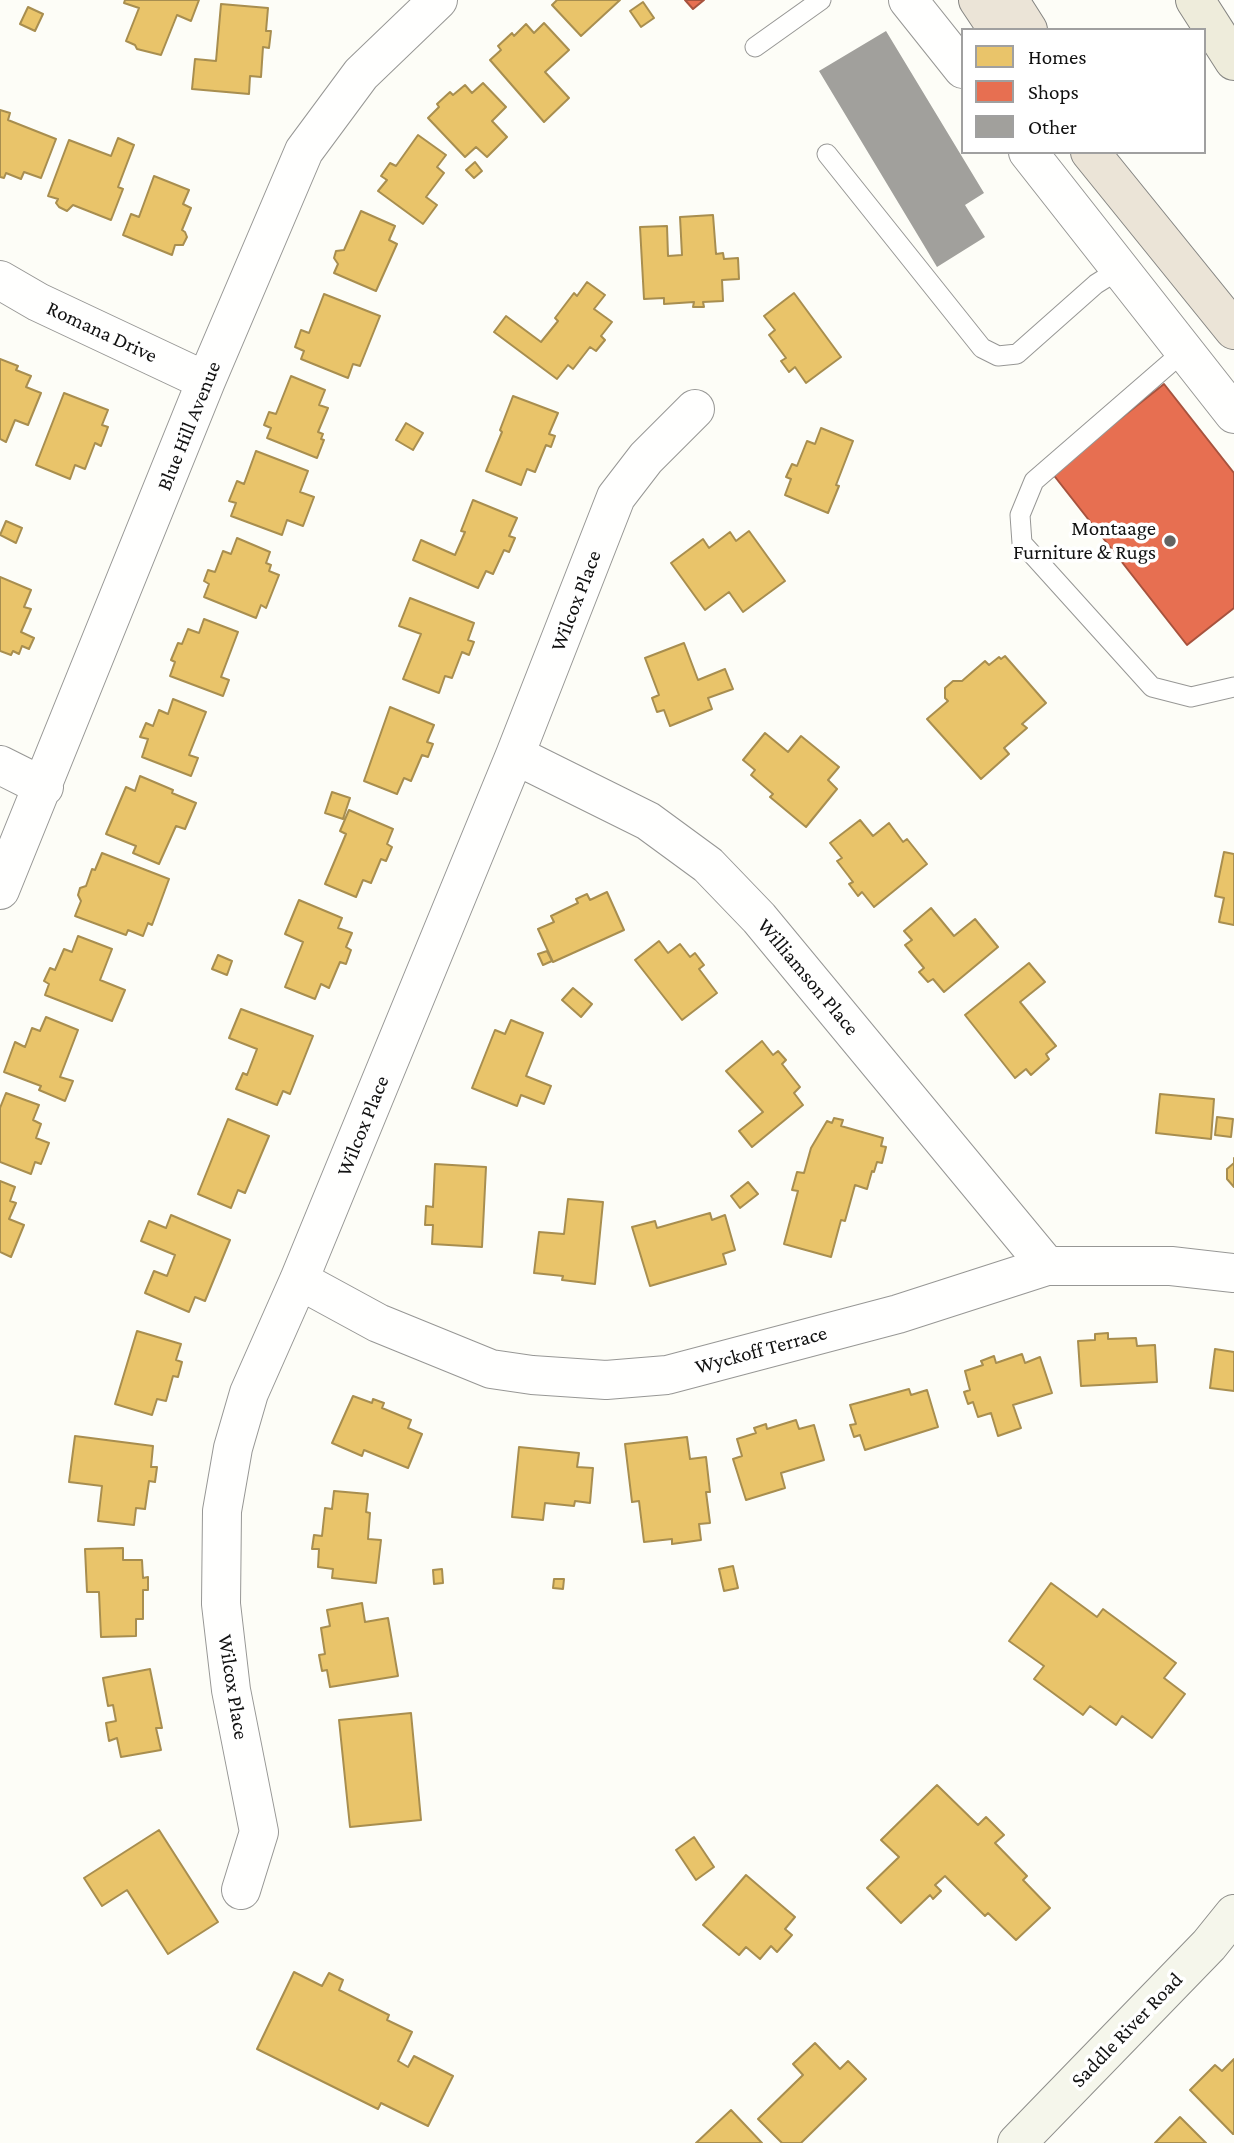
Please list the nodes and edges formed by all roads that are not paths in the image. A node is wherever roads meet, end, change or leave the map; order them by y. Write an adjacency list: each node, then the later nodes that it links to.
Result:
1 (821, 0): 9 (lane)
2 (908, 0): 11 (street)
3 (978, 0): 7 (highway)
4 (1009, 0): 8 (highway)
5 (1195, 0): 10 (main road)
6 (432, 1): 21 (street, Blue Hill Avenue)
7 (997, 28)
8 (1027, 28)
9 (755, 47)
10 (1234, 61)
11 (961, 66)
12 (827, 154): 16 (lane)
13 (1030, 154): 16 (street)
14 (1092, 154): 19 (highway)
15 (1113, 154): 18 (highway)
16 (1120, 268): 20 (street)
17 (0, 280): 21 (street, Romana Drive)
18 (1234, 317)
19 (1234, 330)
20 (1184, 351): 23 (street); 24 (lane)
21 (206, 381): 27 (street, Blue Hill Avenue)
22 (695, 409): 25 (street, Wilcox Place)
23 (1234, 414)
24 (1234, 687)
25 (515, 755): 29 (street, Williamson Place); 31 (street, Wilcox Place)
26 (0, 765): 27 (street)
27 (44, 787): 28 (street, Blue Hill Avenue)
28 (0, 890)
29 (1046, 1265): 30 (street, Wyckoff Terrace); 31 (street, Wyckoff Terrace)
30 (1234, 1273)
31 (299, 1280): 32 (street, Wilcox Place)
32 (241, 1890)
33 (1234, 1914): 34 (street, Saddle River Road)
34 (1222, 1935): 35 (street, Saddle River Road)
35 (1017, 2143)

